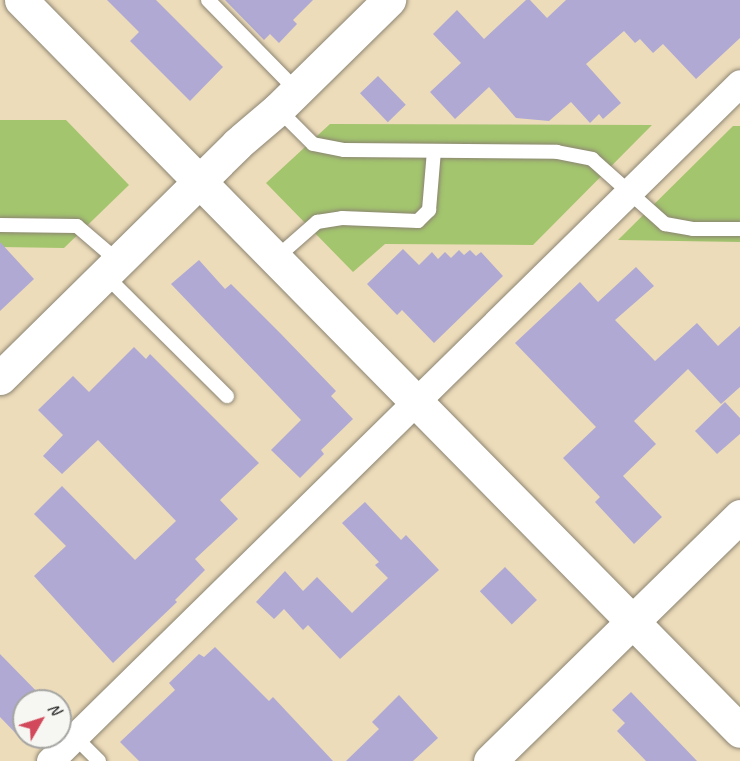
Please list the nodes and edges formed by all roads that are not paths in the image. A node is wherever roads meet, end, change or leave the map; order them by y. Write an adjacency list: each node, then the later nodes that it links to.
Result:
1 (21, 0): 7 (street)
2 (208, 0): 5 (lane)
3 (389, 0): 5 (street)
4 (740, 83): 8 (street)
5 (287, 100): 6 (lane); 7 (street)
6 (434, 151): 8 (lane); 11 (lane)
7 (200, 180): 11 (street); 12 (street)
8 (628, 191): 10 (lane); 15 (street)
9 (0, 225): 12 (lane)
10 (740, 229)
11 (276, 258): 15 (street)
12 (111, 268): 13 (street); 14 (lane)
13 (0, 378)
14 (227, 396)
15 (415, 401): 17 (street); 19 (street)
16 (740, 516): 17 (street)
17 (633, 622): 18 (street); 22 (street)
18 (740, 731)
19 (75, 737): 20 (street); 21 (lane)
20 (50, 761)
21 (99, 761)
22 (490, 761)

